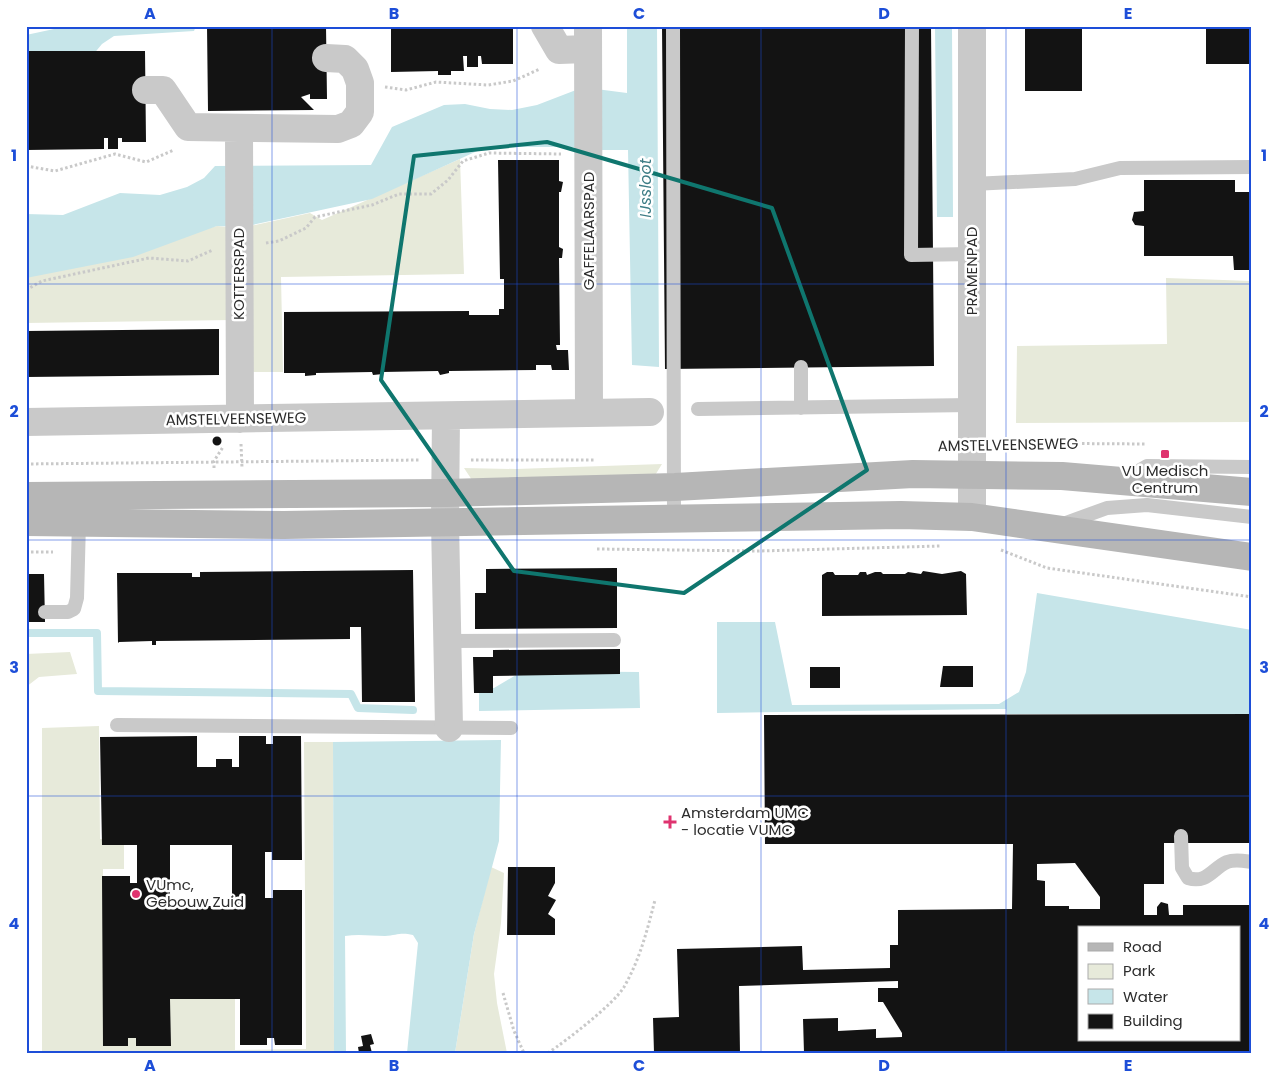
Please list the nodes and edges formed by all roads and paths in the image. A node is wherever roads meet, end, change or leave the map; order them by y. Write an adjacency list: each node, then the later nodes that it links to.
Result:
1 (545, 26): 6 (street)
2 (672, 26): 36 (lane)
3 (912, 26): 17 (lane)
4 (972, 26): 15 (street, PRAMENPAD)
5 (587, 38): 6 (street, GAFFELAARSPAD); 12 (street, GAFFELAARSPAD)
6 (559, 50): 8 (path)
7 (326, 58): 8 (street)
8 (360, 83): 11 (street)
9 (146, 90): 10 (street)
10 (188, 127): 11 (street); 13 (path)
11 (239, 129): 16 (street, KOTTERSPAD)
12 (588, 155): 16 (path); 24 (street, GAFFELAARSPAD)
13 (26, 166)
14 (1252, 167): 15 (lane)
15 (973, 184): 17 (street, PRAMENPAD)
16 (239, 246): 18 (path); 26 (street, KOTTERSPAD)
17 (972, 254): 20 (street, PRAMENPAD)
18 (26, 290)
19 (801, 367): 21 (lane)
20 (971, 405): 21 (lane); 28 (street, PRAMENPAD)
21 (801, 408): 22 (lane)
22 (698, 410)
23 (650, 412): 24 (street, AMSTELVEENSEWEG)
24 (589, 413): 25 (street, AMSTELVEENSEWEG)
25 (446, 416): 26 (street, AMSTELVEENSEWEG); 30 (street)
26 (240, 419): 27 (street, AMSTELVEENSEWEG)
27 (26, 422)
28 (972, 444): 29 (path, AMSTELVEENSEWEG); 34 (street, PRAMENPAD)
29 (1154, 444)
30 (446, 460): 31 (path); 32 (path); 38 (street)
31 (605, 460)
32 (26, 464)
33 (1252, 467): 35 (lane)
34 (971, 475): 35 (main road, AMSTELVEENSEWEG); 36 (main road, AMSTELVEENSEWEG); 40 (street, PRAMENPAD)
35 (1120, 480): 37 (main road, AMSTELVEENSEWEG)
36 (675, 487): 38 (main road, AMSTELVEENSEWEG); 42 (lane)
37 (1252, 492)
38 (446, 493): 39 (main road, AMSTELVEENSEWEG); 43 (street)
39 (26, 496)
40 (972, 517): 42 (main road); 46 (main road)
41 (1252, 517): 46 (lane)
42 (674, 519): 43 (main road)
43 (445, 520): 45 (main road); 56 (street)
44 (26, 522): 45 (main road)
45 (78, 522): 51 (lane)
46 (1053, 528): 52 (main road)
47 (944, 545): 48 (path)
48 (590, 549)
49 (998, 549): 53 (path)
50 (26, 552): 51 (path)
51 (78, 552): 54 (lane)
52 (1252, 557)
53 (1252, 597)
54 (45, 612)
55 (614, 640): 56 (lane)
56 (448, 641): 58 (street)
57 (117, 725): 58 (lane)
58 (449, 728): 59 (lane)
59 (511, 728)
60 (1181, 836): 61 (lane)
61 (1252, 862)
62 (654, 900): 65 (path)
63 (503, 992): 64 (path)
64 (524, 1053)
65 (548, 1053)

